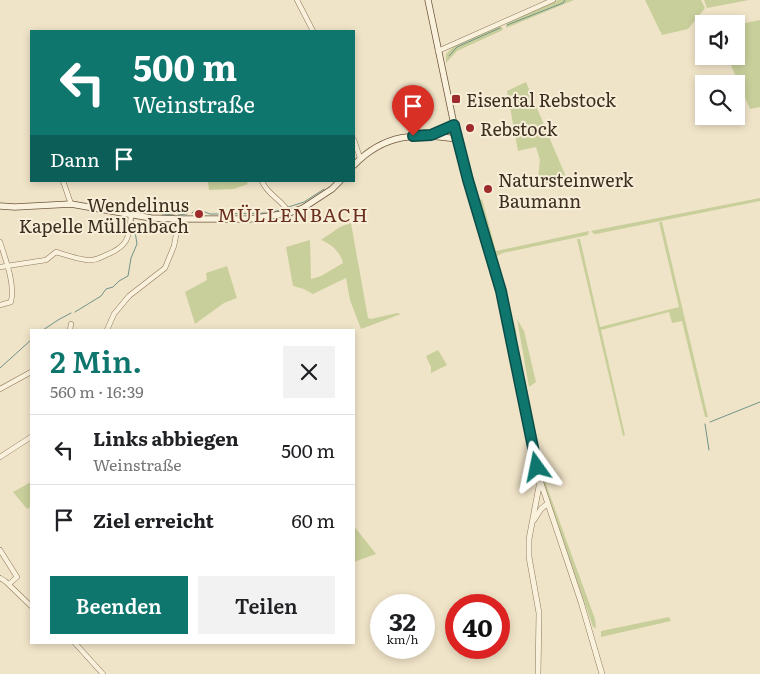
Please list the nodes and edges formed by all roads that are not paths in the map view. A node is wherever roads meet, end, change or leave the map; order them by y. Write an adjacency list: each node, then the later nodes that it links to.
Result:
1 (297, 0): 4 (street)
2 (428, 0): 5 (main road)
3 (553, 0): 5 (street)
4 (312, 30)
5 (438, 51): 6 (main road)
6 (454, 125): 7 (main road); 8 (main road)
7 (431, 135): 8 (main road); 10 (main road)
8 (457, 139): 29 (street)
9 (355, 143): 10 (street)
10 (360, 158): 11 (main road)
11 (355, 164)
12 (63, 182): 15 (street)
13 (262, 182): 17 (street)
14 (339, 182): 17 (main road)
15 (70, 204): 16 (main road); 18 (main road)
16 (0, 206)
17 (288, 210): 19 (main road)
18 (131, 215): 19 (main road); 21 (street)
19 (179, 219): 24 (street)
20 (0, 242): 21 (street)
21 (8, 266): 22 (street); 23 (street)
22 (0, 267)
23 (0, 305)
24 (107, 329)
25 (30, 373): 26 (street)
26 (0, 389)
27 (30, 438): 28 (street)
28 (0, 457)
29 (540, 480): 30 (street); 31 (street)
30 (547, 504): 31 (street); 39 (street)
31 (532, 522): 38 (street)
32 (0, 550): 34 (street)
33 (0, 578): 34 (street)
34 (9, 584): 35 (street)
35 (30, 605)
36 (76, 644): 37 (street)
37 (103, 674)
38 (538, 674)
39 (602, 674)

